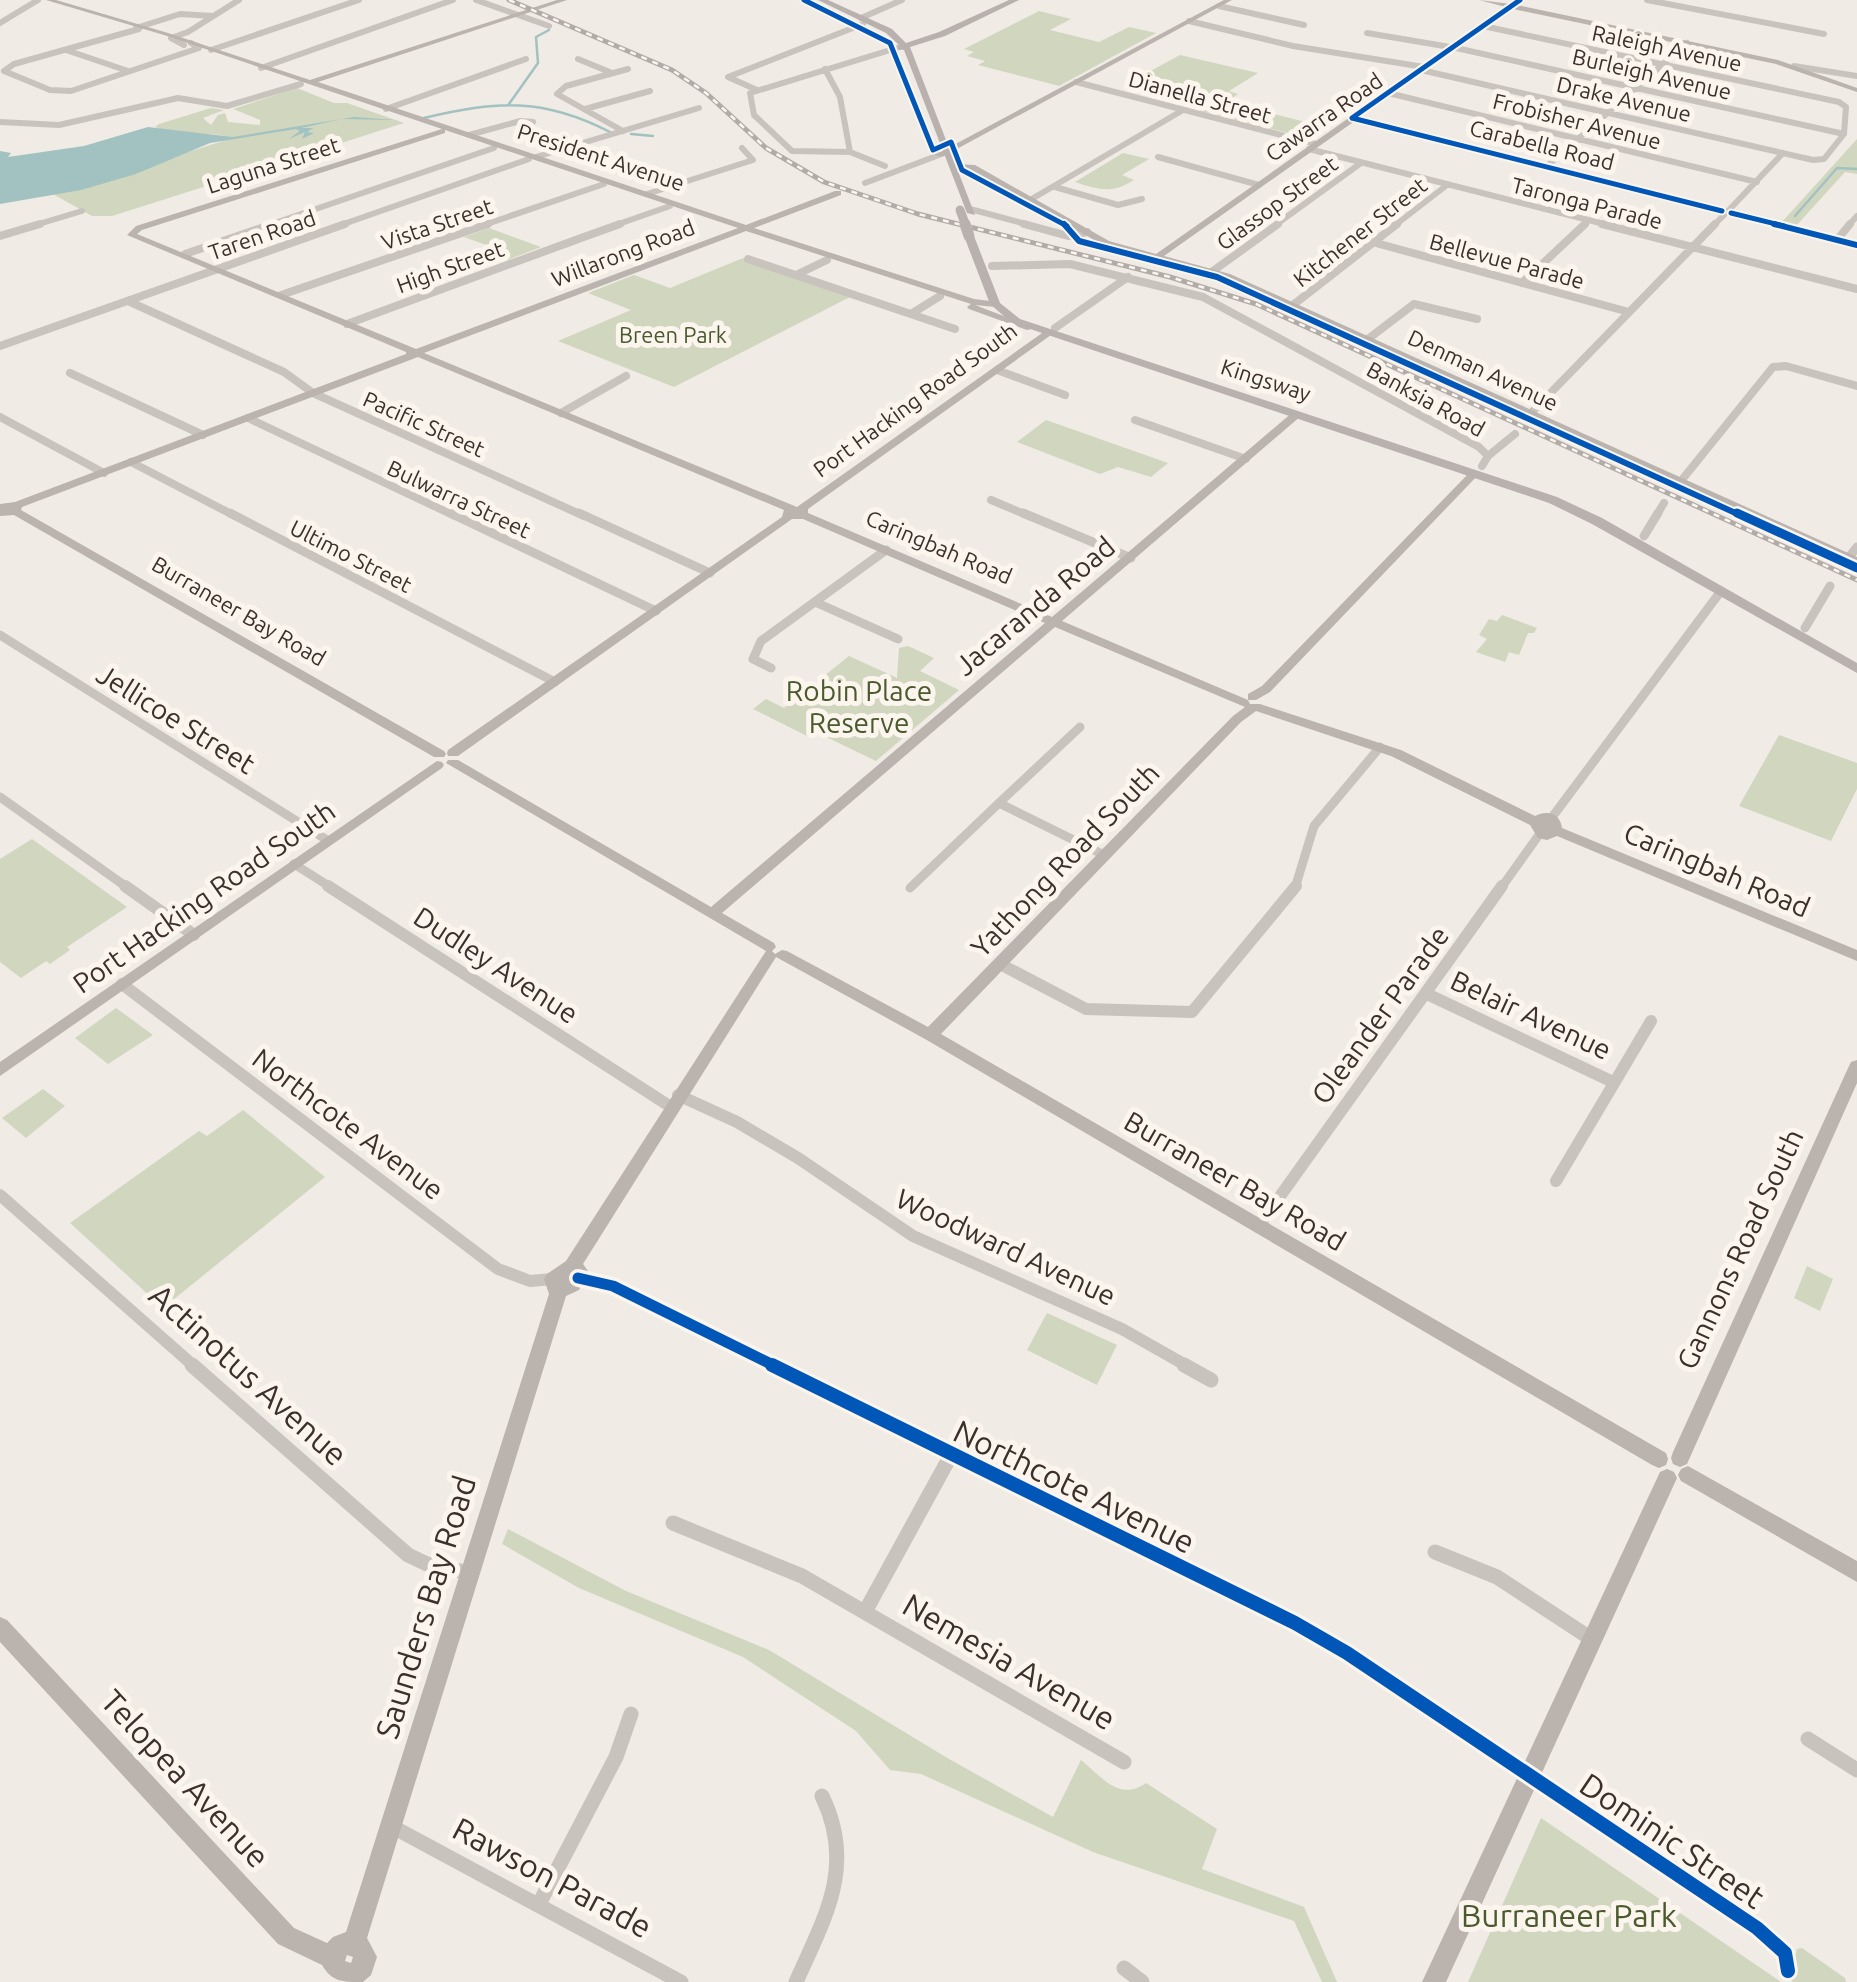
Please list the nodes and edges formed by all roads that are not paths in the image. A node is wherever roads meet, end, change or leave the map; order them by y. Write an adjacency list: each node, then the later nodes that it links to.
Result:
1 (34, 0): 24 (street)
2 (228, 0): 3 (street)
3 (238, 0): 21 (street)
4 (359, 0): 37 (street)
5 (453, 0): 43 (street)
6 (476, 0): 20 (street)
7 (564, 0): 20 (street)
8 (812, 0): 23 (main road)
9 (822, 0): 23 (main road)
10 (902, 0): 23 (street)
11 (1005, 0): 30 (main road)
12 (1015, 0): 30 (main road)
13 (1229, 0): 19 (street)
14 (1482, 0): 18 (street)
15 (1498, 0): 18 (street)
16 (1648, 0): 31 (street)
17 (55, 1): 28 (street, President Avenue)
18 (1515, 3): 27 (street, Cawarra Road); 32 (street)
19 (1219, 6): 22 (street); 25 (street)
20 (520, 14): 26 (street); 52 (street)
21 (214, 16): 28 (street); 33 (street)
22 (1189, 21): 44 (street, Drake Avenue); 51 (street)
23 (866, 22): 30 (main road); 34 (main road); 34 (main road); 57 (street)
24 (0, 23)
25 (1304, 25)
26 (548, 26)
27 (1483, 26): 35 (street, Cawarra Road); 41 (street, Raleigh Avenue)
28 (139, 29): 33 (street, President Avenue); 33 (street, President Avenue); 36 (street)
29 (1367, 33): 35 (street, Burleigh Avenue)
30 (939, 34): 34 (main road); 38 (main road)
31 (1824, 34)
32 (1688, 41): 41 (street); 42 (street)
33 (188, 42): 37 (street, President Avenue); 47 (street); 52 (street, President Avenue)
34 (903, 46): 38 (main road); 46 (street); 76 (main road)
35 (1452, 47): 44 (street, Cawarra Road); 54 (street, Burleigh Avenue)
36 (65, 50): 47 (street); 47 (street)
37 (211, 50): 43 (street, President Avenue)
38 (913, 58): 76 (main road)
39 (526, 59): 61 (street)
40 (578, 59): 48 (street)
41 (1662, 64): 54 (street); 69 (street, Raleigh Avenue)
42 (1795, 64): 49 (street); 50 (street); 53 (street)
43 (261, 68): 52 (street, President Avenue)
44 (1422, 68): 58 (street, Cawarra Road); 63 (street, Drake Avenue)
45 (628, 69): 48 (street)
46 (825, 70): 57 (street); 75 (street)
47 (128, 72)
48 (612, 73): 60 (street)
49 (1857, 75): 50 (street)
50 (1836, 76): 53 (street); 55 (street)
51 (1076, 82): 62 (street, Dianella Street); 76 (street)
52 (305, 83): 61 (street, President Avenue); 65 (street)
53 (1844, 84): 55 (street)
54 (1636, 88): 63 (street); 69 (street, Burleigh Avenue)
55 (1857, 88)
56 (650, 91): 60 (street)
57 (753, 91): 75 (street)
58 (1388, 93): 64 (street, Cawarra Road); 71 (street, Frobisher Avenue)
59 (699, 108): 68 (street, Taren Road)
60 (585, 109): 68 (street)
61 (384, 110): 67 (street, President Avenue); 70 (street, President Avenue)
62 (1183, 110): 72 (street, Dianella Street); 89 (street)
63 (1607, 113): 71 (street); 77 (street, Drake Avenue)
64 (1352, 118): 72 (street, Cawarra Road); 83 (street, Carabella Road)
65 (0, 122)
66 (533, 122): 70 (street)
67 (430, 130): 70 (street, President Avenue); 102 (street, Laguna Street)
68 (623, 131): 79 (street, Taren Road)
69 (1844, 134): 77 (street, Drake Avenue)
70 (466, 136): 73 (street, President Avenue); 79 (street, President Avenue)
71 (1577, 139): 83 (street); 84 (street, Frobisher Avenue)
72 (1312, 147): 80 (street, Taronga Parade); 87 (street, Cawarra Road)
73 (494, 148): 79 (street, President Avenue); 109 (street)
74 (742, 148): 91 (street)
75 (850, 152): 81 (street)
76 (944, 153): 82 (main road); 85 (street); 96 (main road)
77 (1783, 154): 84 (street)
78 (1158, 157): 87 (street)
79 (532, 158): 86 (street, President Avenue); 91 (street, President Avenue); 114 (street, Taren Road)
80 (1362, 163): 88 (street, Taronga Parade); 115 (street, Glassop Street)
81 (885, 166)
82 (954, 166): 93 (street); 96 (main road)
83 (1546, 167): 97 (street, Carabella Road)
84 (1757, 182): 97 (street)
85 (865, 183)
86 (604, 184): 91 (street, President Avenue); 121 (street, Vista Street)
87 (1259, 185): 110 (street, Cawarra Road)
88 (1447, 185): 99 (street, Taronga Parade); 105 (street, Kitchener Street)
89 (1055, 186): 92 (street); 93 (street)
90 (838, 193): 100 (street, Willarong Road)
91 (644, 195): 94 (street, President Avenue)
92 (1142, 199)
93 (1030, 200): 101 (street)
94 (673, 205): 100 (street, President Avenue); 129 (street, High Street)
95 (82, 211): 103 (street)
96 (967, 211): 101 (street, Denman Avenue); 113 (main road)
97 (1726, 212): 104 (street, Carabella Road); 108 (street)
98 (1857, 216): 104 (street)
99 (1588, 221): 108 (street, Taronga Parade); 118 (street)
100 (744, 229): 107 (street, President Avenue); 112 (street, President Avenue); 134 (street, Willarong Road)
101 (1087, 232): 110 (street, Denman Avenue)
102 (131, 234): 109 (street, Caringbah Road)
103 (0, 236)
104 (1837, 240): 106 (street, Carabella Road)
105 (1376, 243): 118 (street, Bellevue Parade); 123 (street, Kitchener Street)
106 (1857, 245)
107 (808, 247): 112 (street); 120 (street, President Avenue)
108 (1692, 247): 119 (street, Taronga Parade); 126 (street)
109 (185, 254): 114 (street, Caringbah Road)
110 (1156, 257): 115 (street, Denman Avenue)
111 (748, 258): 116 (street)
112 (826, 260): 116 (street); 120 (street, President Avenue)
113 (986, 266): 117 (street, Banksia Road); 124 (main road)
114 (218, 268): 121 (street, Caringbah Road); 122 (street, Taren Road)
115 (1214, 271): 123 (street, Denman Avenue)
116 (796, 275): 127 (street)
117 (1128, 277): 131 (street); 151 (street, Banksia Road)
118 (1522, 283): 126 (street, Bellevue Parade)
119 (1857, 289)
120 (943, 294): 124 (street, President Avenue); 125 (street, President Avenue); 127 (street)
121 (281, 295): 129 (street, Caringbah Road)
122 (128, 301): 133 (street, Taren Road); 139 (street, Pacific Street)
123 (1293, 305): 132 (street, Denman Avenue)
124 (1001, 306): 125 (street, President Avenue); 131 (main road, Kingsway)
125 (971, 307): 131 (street, President Avenue)
126 (1629, 312): 143 (street)
127 (911, 314): 130 (street)
128 (1477, 319): 132 (street)
129 (347, 324): 134 (street, Caringbah Road)
130 (954, 329)
131 (1049, 331): 135 (street, Port Hacking Road South); 141 (main road, Kingsway)
132 (1368, 339): 143 (street, Denman Avenue)
133 (0, 346)
134 (417, 353): 139 (street, Willarong Road); 142 (street, Caringbah Road)
135 (997, 370): 140 (street); 157 (street, Port Hacking Road South)
136 (70, 373): 148 (street)
137 (626, 376): 142 (street)
138 (1857, 385): 153 (street)
139 (313, 393): 145 (street, Willarong Road); 162 (street, Pacific Street)
140 (1066, 395)
141 (1300, 411): 149 (street, Jacaranda Road); 151 (main road, Kingsway)
142 (561, 412): 157 (street, Caringbah Road)
143 (1531, 414): 153 (street, Denman Avenue)
144 (0, 417): 152 (street)
145 (248, 418): 148 (street, Willarong Road); 166 (street, Bulwarra Street)
146 (1136, 420): 149 (street)
147 (1515, 434): 151 (street, Yathong Road South)
148 (203, 435): 150 (street, Willarong Road)
149 (1246, 459): 161 (street, Jacaranda Road)
150 (131, 462): 152 (street, Willarong Road); 174 (street, Ultimo Street)
151 (1482, 465): 158 (main road, Kingsway); 164 (main road, Kingsway); 175 (street, Yathong Road South)
152 (104, 473): 156 (street, Willarong Road)
153 (1681, 481): 160 (street, Denman Avenue)
154 (992, 500): 161 (street)
155 (1664, 503): 158 (street)
156 (6, 507): 178 (street, Burraneer Bay Road)
157 (796, 512): 159 (street, Caringbah Road); 162 (street, Port Hacking Road South)
158 (1644, 536): 164 (main road, Kingsway)
159 (886, 550): 165 (street); 167 (street, Caringbah Road)
160 (1854, 555)
161 (1131, 558): 167 (street, Jacaranda Road)
162 (710, 573): 166 (street, Port Hacking Road South)
163 (1830, 586): 168 (street)
164 (1726, 588): 168 (main road, Kingsway); 173 (main road, Kingsway); 181 (street, Oleander Parade)
165 (814, 602): 170 (street); 172 (street)
166 (656, 611): 174 (street, Port Hacking Road South)
167 (1056, 620): 175 (street, Caringbah Road); 186 (street, Jacaranda Road)
168 (1804, 628): 171 (main road, Kingsway)
169 (0, 635): 182 (street, Jellicoe Street)
170 (898, 639)
171 (1857, 658)
172 (771, 668)
173 (1857, 669)
174 (555, 682): 178 (street, Port Hacking Road South)
175 (1254, 701): 177 (street, Caringbah Road); 183 (street, Yathong Road South)
176 (1080, 727): 180 (street)
177 (1380, 747): 181 (street, Caringbah Road); 190 (street)
178 (445, 759): 182 (street, Port Hacking Road South); 186 (street, Burraneer Bay Road)
179 (0, 797): 187 (street)
180 (999, 804): 183 (street); 185 (street)
181 (1546, 826): 189 (street, Caringbah Road); 192 (street, Oleander Parade)
182 (328, 840): 184 (street, Port Hacking Road South)
183 (1104, 855): 190 (street, Yathong Road South)
184 (294, 864): 187 (street, Port Hacking Road South); 198 (street, Dudley Avenue)
185 (910, 888)
186 (713, 914): 188 (street, Burraneer Bay Road)
187 (194, 935): 191 (street, Port Hacking Road South)
188 (774, 952): 194 (street, Burraneer Bay Road); 198 (street)
189 (1857, 956)
190 (1000, 964): 194 (street, Yathong Road South)
191 (122, 984): 196 (street, Port Hacking Road South); 203 (street, Northcote Avenue)
192 (1427, 994): 197 (street, Belair Avenue); 201 (street, Oleander Parade)
193 (1651, 1021): 197 (street, Belair Avenue)
194 (930, 1035): 201 (street, Burraneer Bay Road)
195 (1857, 1066): 206 (street, Gannons Road South)
196 (0, 1070)
197 (1613, 1082): 199 (street, Belair Avenue)
198 (674, 1101): 202 (street); 204 (street, Woodward Avenue)
199 (1556, 1180)
200 (0, 1195): 210 (street, Actinotus Avenue)
201 (1258, 1227): 206 (street, Burraneer Bay Road)
202 (576, 1272): 203 (street); 205 (street, Northcote Avenue)
203 (556, 1285): 210 (street, Saunders Bay Road)
204 (1211, 1380)
205 (951, 1454): 211 (street, Nemesia Avenue); 218 (street, Northcote Avenue)
206 (1674, 1467): 209 (street, Burraneer Bay Road); 213 (street, Gannons Road South)
207 (673, 1522): 211 (street, Nemesia Avenue)
208 (1435, 1552): 213 (street)
209 (1857, 1572)
210 (470, 1573): 220 (street, Saunders Bay Road)
211 (866, 1610): 216 (street, Nemesia Avenue)
212 (0, 1627): 224 (street, Telopea Avenue)
213 (1593, 1640): 218 (street, Gannons Road South)
214 (631, 1714): 221 (street)
215 (1808, 1739): 217 (street)
216 (1124, 1762)
217 (1857, 1770)
218 (1529, 1774): 222 (street, Dominic Street); 228 (street, Gannons Road South)
219 (822, 1796): 226 (street)
220 (393, 1827): 221 (street, Rawson Parade); 224 (street, Saunders Bay Road)
221 (539, 1904): 225 (street, Rawson Parade)
222 (1789, 1957)
223 (1124, 1968): 227 (street)
224 (340, 1972)
225 (681, 1982)
226 (796, 1982)
227 (1142, 1982)
228 (1434, 1982)

